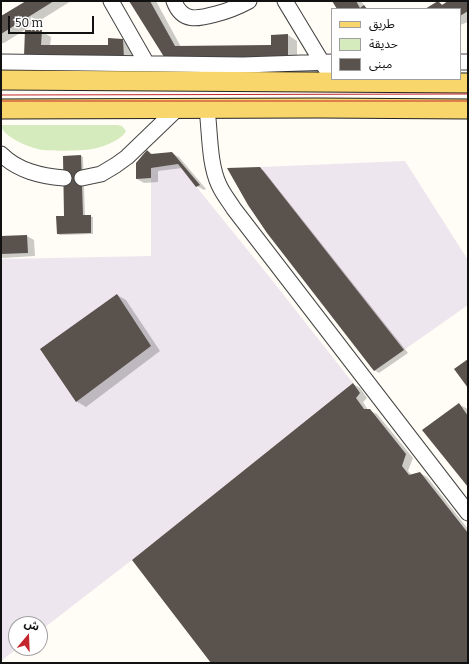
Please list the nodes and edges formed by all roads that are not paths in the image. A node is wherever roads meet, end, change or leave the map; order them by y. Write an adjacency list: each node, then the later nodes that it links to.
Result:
1 (111, 1): 7 (street)
2 (174, 1): 3 (street)
3 (249, 1)
4 (285, 1): 6 (street)
5 (1, 62): 7 (street)
6 (327, 62): 7 (street); 8 (street)
7 (147, 64)
8 (331, 73)
9 (1, 80): 10 (main road)
10 (334, 82): 11 (main road)
11 (468, 83)
12 (178, 108): 13 (main road); 14 (main road); 18 (street)
13 (1, 109)
14 (207, 109): 15 (main road); 19 (street)
15 (468, 109)
16 (1, 154): 17 (street)
17 (64, 178)
18 (82, 178)
19 (468, 513)

